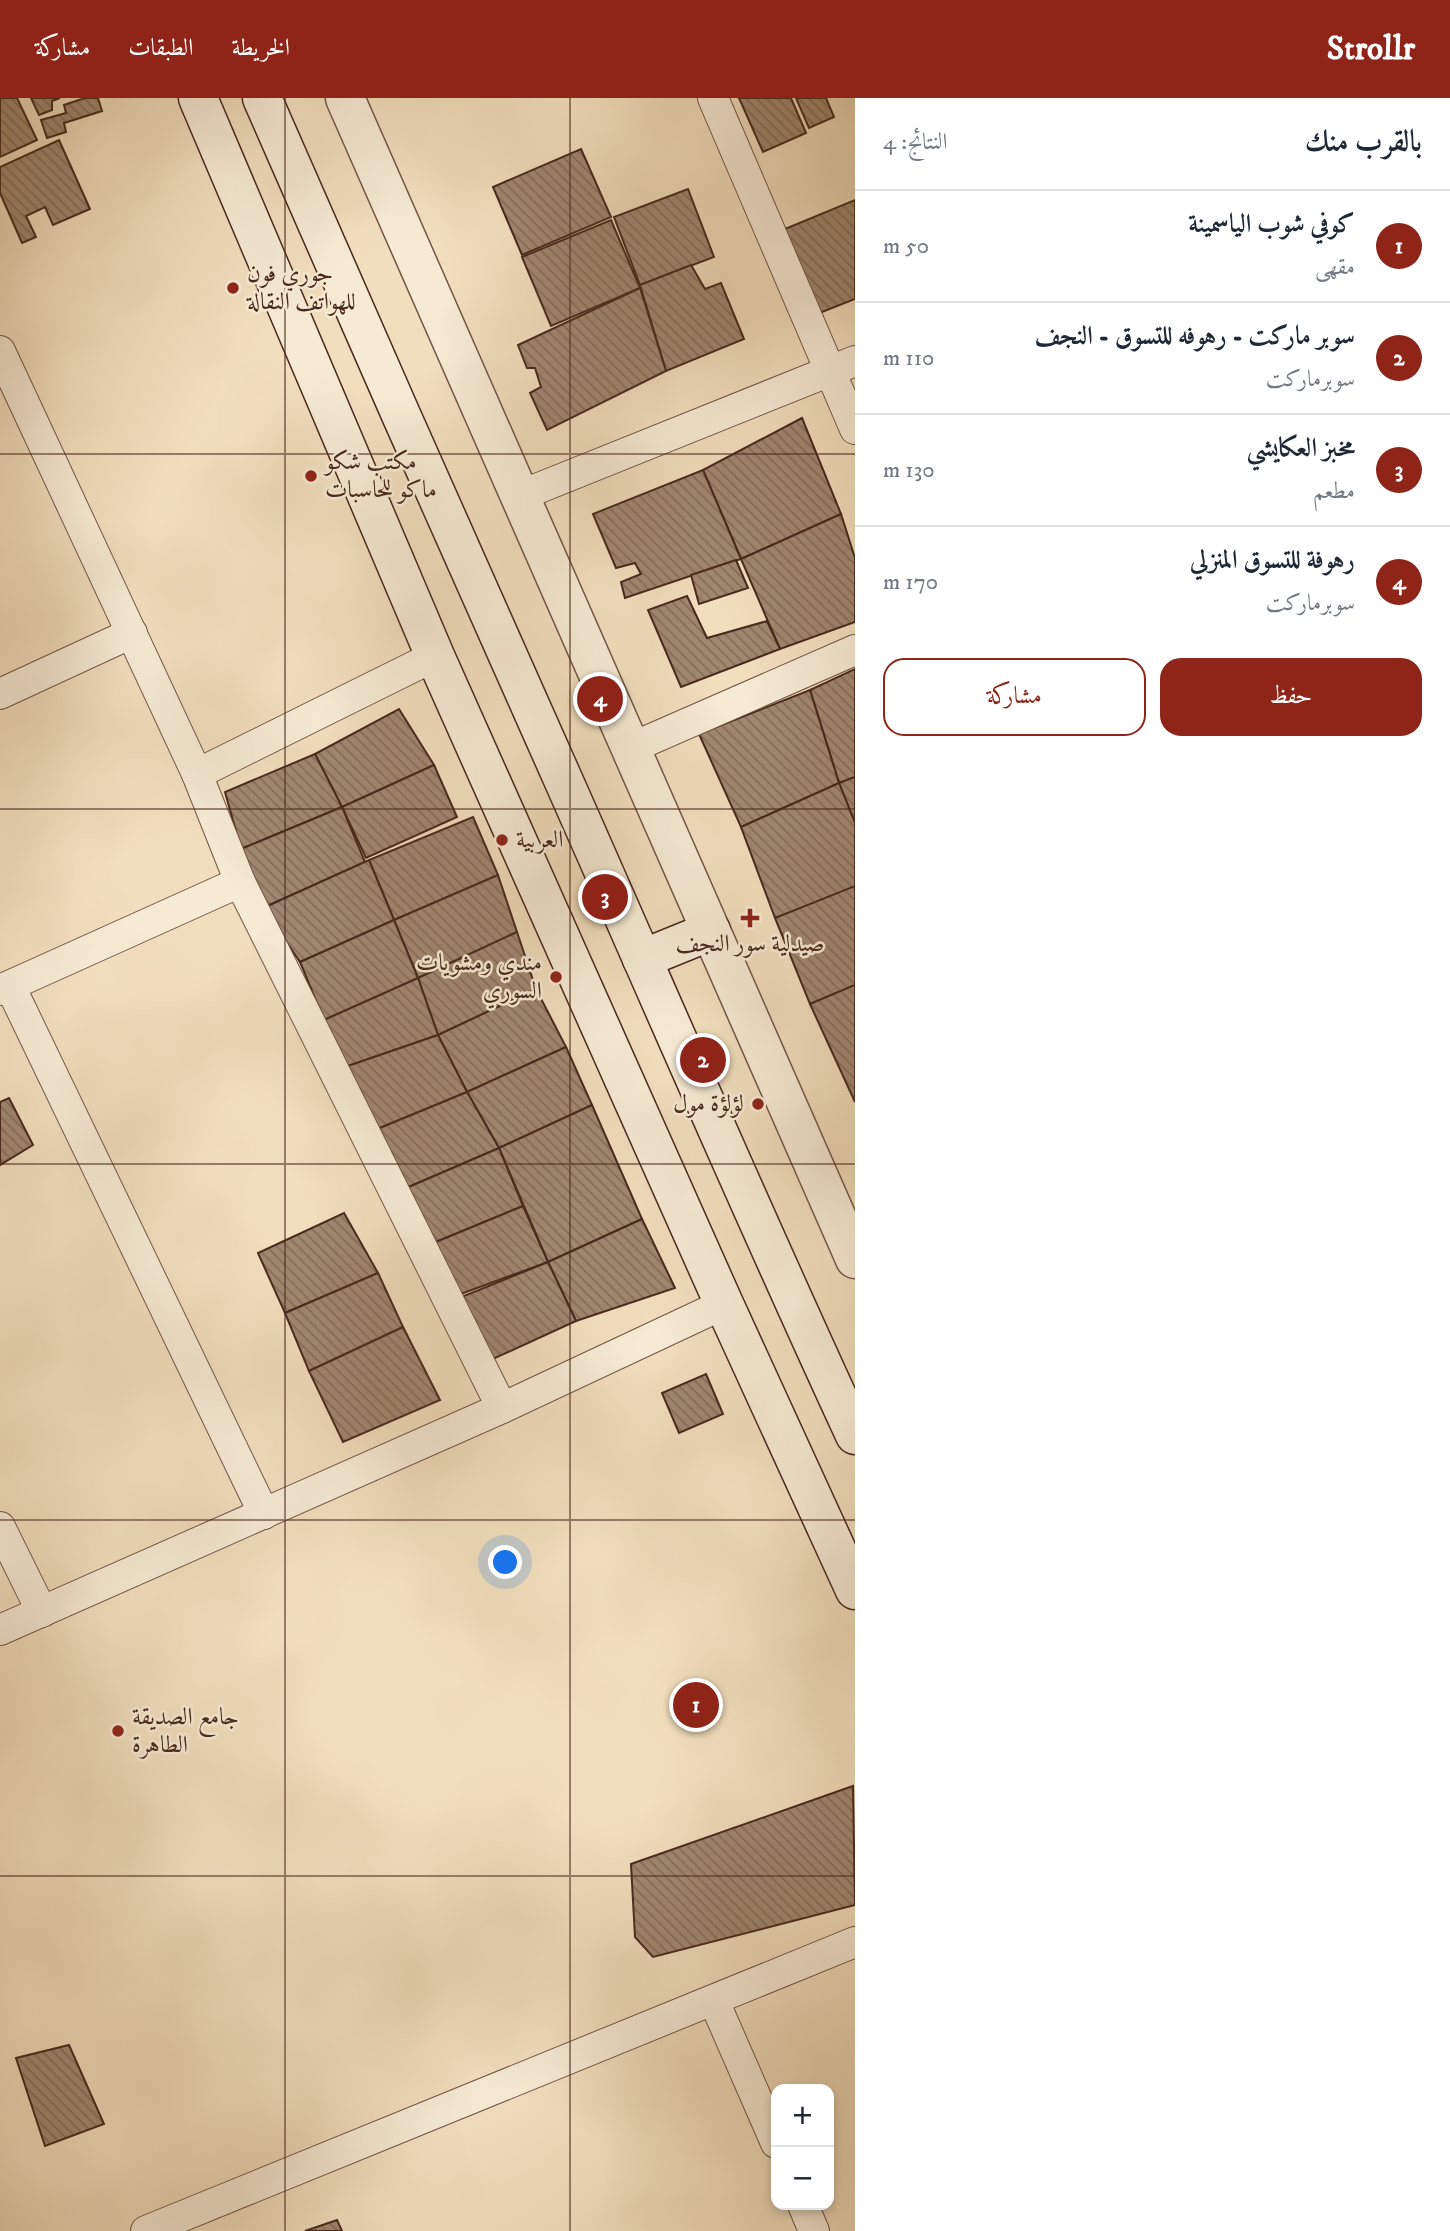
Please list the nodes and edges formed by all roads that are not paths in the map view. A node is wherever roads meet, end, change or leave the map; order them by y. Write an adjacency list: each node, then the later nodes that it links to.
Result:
1 (198, 98): 6 (main road)
2 (262, 98): 5 (main road)
3 (345, 98): 11 (main road)
4 (713, 98): 8 (street)
5 (351, 304): 6 (main road); 20 (main road)
6 (297, 330): 14 (main road)
7 (0, 351): 9 (street)
8 (843, 366): 10 (street); 11 (street)
9 (9, 396): 12 (street)
10 (855, 429)
11 (519, 496): 16 (main road)
12 (132, 634): 15 (street); 17 (street)
13 (855, 650): 16 (street)
14 (435, 656): 17 (street); 23 (main road)
15 (0, 695)
16 (631, 748): 19 (main road)
17 (197, 774): 18 (street)
18 (240, 883): 21 (street); 24 (street)
19 (711, 931): 20 (main road); 22 (main road)
20 (642, 959): 25 (main road)
21 (5, 988): 26 (street)
22 (855, 1259)
23 (724, 1304): 24 (street); 28 (main road)
24 (502, 1408): 26 (street)
25 (855, 1434)
26 (264, 1514): 29 (street)
27 (0, 1527): 29 (street)
28 (855, 1590)
29 (42, 1612): 30 (street)
30 (0, 1630)
31 (855, 1942): 32 (street)
32 (714, 2001): 33 (street); 35 (street)
33 (771, 2132)
34 (805, 2210): 36 (street)
35 (146, 2231)
36 (814, 2231)

